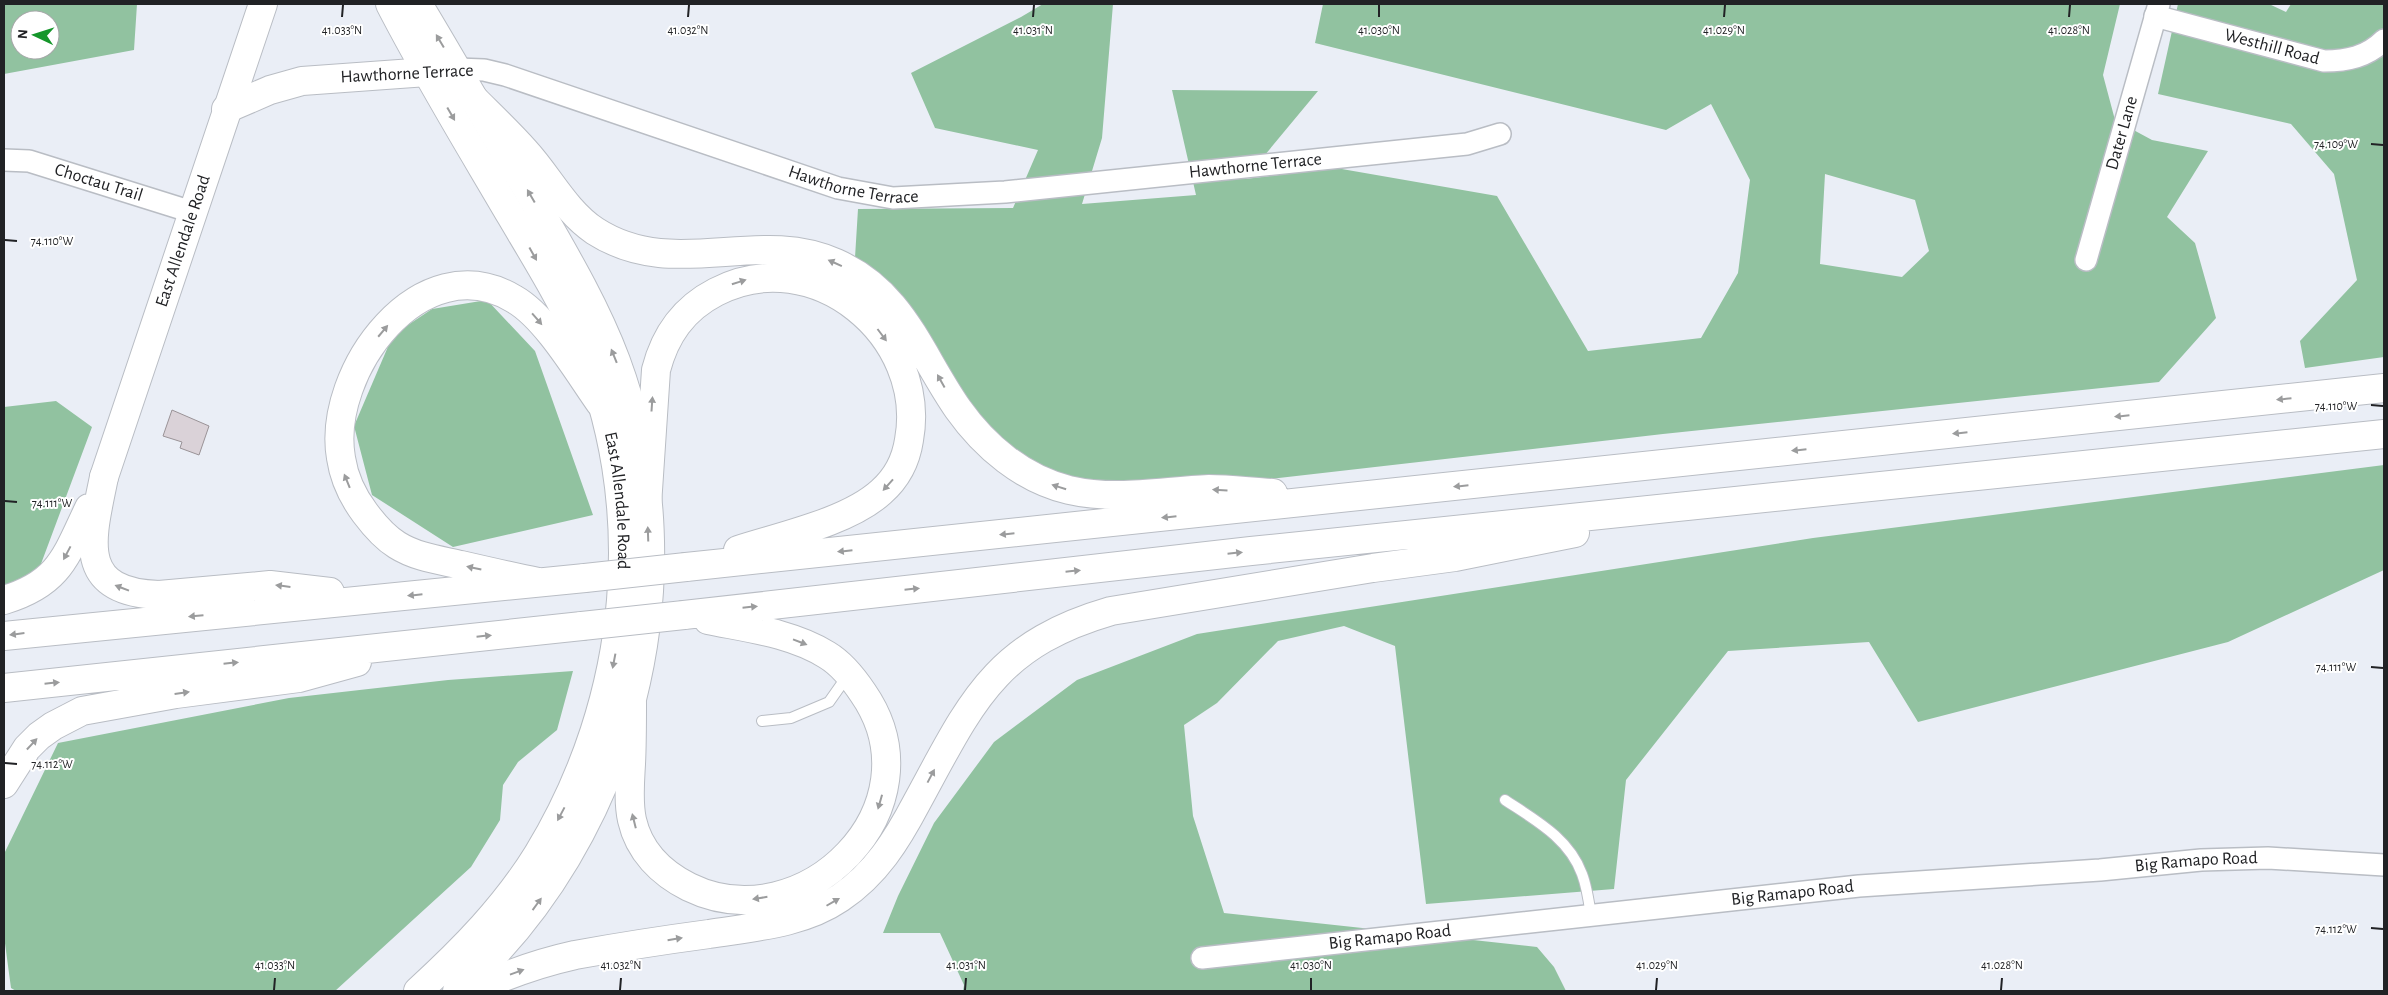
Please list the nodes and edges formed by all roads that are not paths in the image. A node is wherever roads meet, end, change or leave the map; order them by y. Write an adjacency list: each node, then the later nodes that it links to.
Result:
1 (263, 4): 9 (main road, East Allendale Road)
2 (390, 4): 7 (main road, East Allendale Road)
3 (418, 4): 6 (main road, East Allendale Road, one-way to 3)
4 (2157, 10): 5 (street, Westhill Road); 13 (street, Dater Lane)
5 (2384, 40)
6 (457, 69): 7 (main road, Hawthorne Terrace); 8 (main road, East Allendale Road); 10 (street, Hawthorne Terrace)
7 (427, 72): 9 (main road, Hawthorne Terrace); 15 (main road, East Allendale Road, one-way to 15)
8 (474, 99): 18 (main road, one-way to 8); 20 (main road, East Allendale Road, one-way to 8)
9 (226, 109): 12 (main road, East Allendale Road)
10 (1500, 134)
11 (4, 160): 12 (street, Choctau Trail)
12 (192, 212): 17 (main road, East Allendale Road)
13 (2086, 260)
14 (2384, 388): 18 (main road, one-way to 18)
15 (600, 403): 22 (main road, one-way to 15); 37 (main road, East Allendale Road, one-way to 37)
16 (2384, 434): 19 (main road)
17 (104, 478): 23 (main road, one-way to 17); 24 (main road, one-way to 24)
18 (1356, 498): 21 (main road, one-way to 21)
19 (1748, 500): 25 (main road, one-way to 19); 39 (main road, one-way to 19)
20 (647, 505): 21 (main road, one-way to 21); 30 (main road, East Allendale Road, one-way to 20)
21 (686, 567): 22 (main road, bridge)
22 (538, 582): 23 (main road, one-way to 23)
23 (384, 599): 26 (main road, one-way to 26)
24 (4, 600)
25 (684, 615): 27 (main road, one-way to 25, bridge); 28 (main road, one-way to 28)
26 (4, 636)
27 (435, 640): 29 (main road, one-way to 27); 32 (main road, one-way to 27)
28 (848, 674): 30 (main road, one-way to 30); 31 (lane)
29 (4, 688)
30 (632, 703): 38 (main road, East Allendale Road, one-way to 30)
31 (762, 721)
32 (4, 784)
33 (1505, 800): 35 (lane)
34 (2384, 865): 35 (street, Big Ramapo Road)
35 (1591, 916): 36 (street, Big Ramapo Road)
36 (1202, 958)
37 (418, 991)
38 (457, 991)
39 (472, 991)

